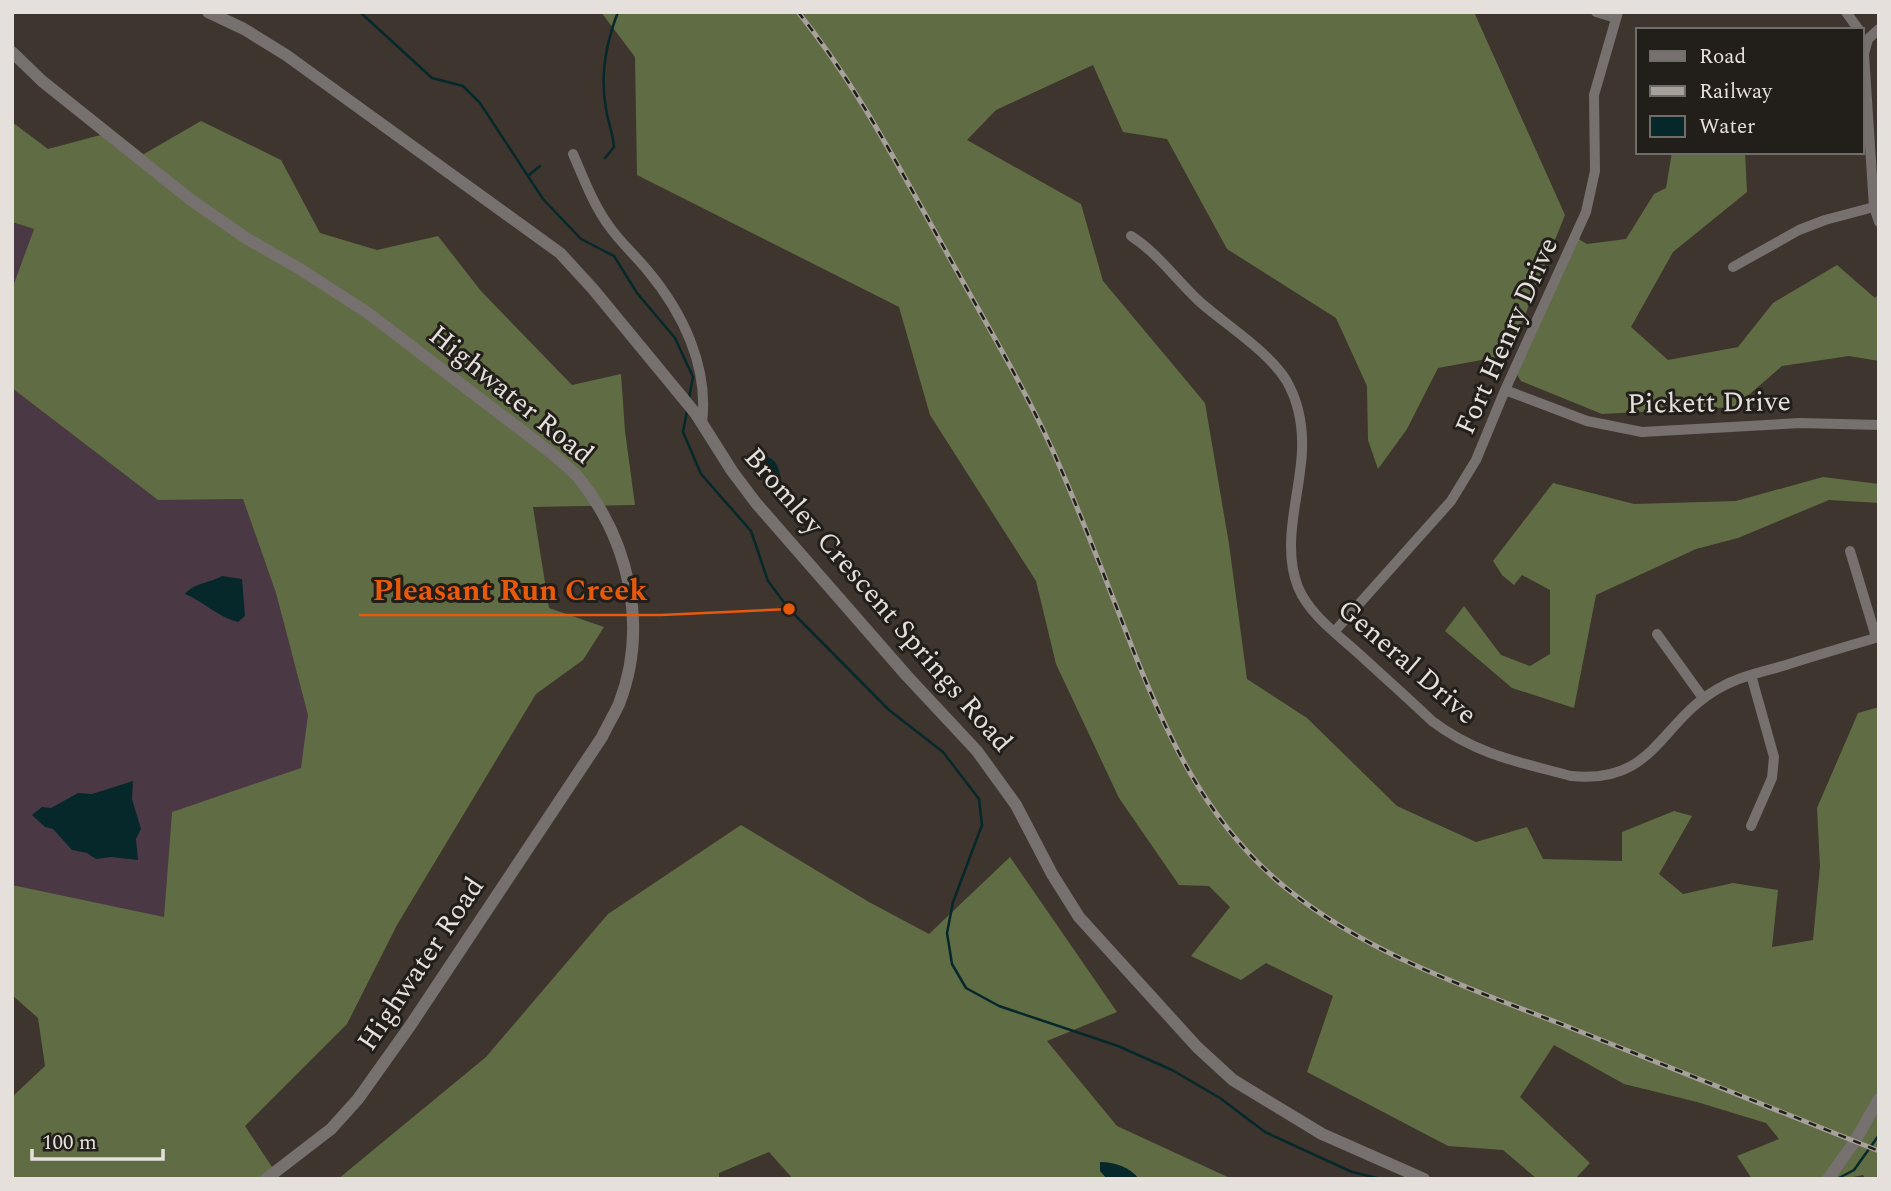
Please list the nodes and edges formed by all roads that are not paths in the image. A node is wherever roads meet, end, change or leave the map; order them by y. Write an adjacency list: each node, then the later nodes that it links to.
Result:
1 (208, 12): 15 (street, Bromley Crescent Springs Road)
2 (1596, 12): 4 (street)
3 (1846, 12): 5 (street)
4 (1617, 15): 14 (street, Fort Henry Drive)
5 (1858, 28)
6 (1879, 29): 7 (street)
7 (1863, 34): 10 (street)
8 (12, 52): 25 (street, Highwater Road)
9 (573, 154): 15 (street)
10 (1874, 207): 11 (street); 13 (street)
11 (1879, 222)
12 (1131, 236): 18 (street, General Drive)
13 (1733, 267)
14 (1505, 390): 16 (street, Pickett Drive); 18 (street, Fort Henry Drive)
15 (699, 419): 26 (street, Bromley Crescent Springs Road)
16 (1879, 425)
17 (1850, 551): 20 (street)
18 (1334, 632): 22 (street, General Drive)
19 (1657, 634): 22 (street)
20 (1877, 637): 21 (street, General Drive)
21 (1751, 675): 22 (street, General Drive); 23 (street)
22 (1703, 698)
23 (1751, 825)
24 (1879, 1099): 27 (street)
25 (266, 1179)
26 (1424, 1179)
27 (1828, 1179)

